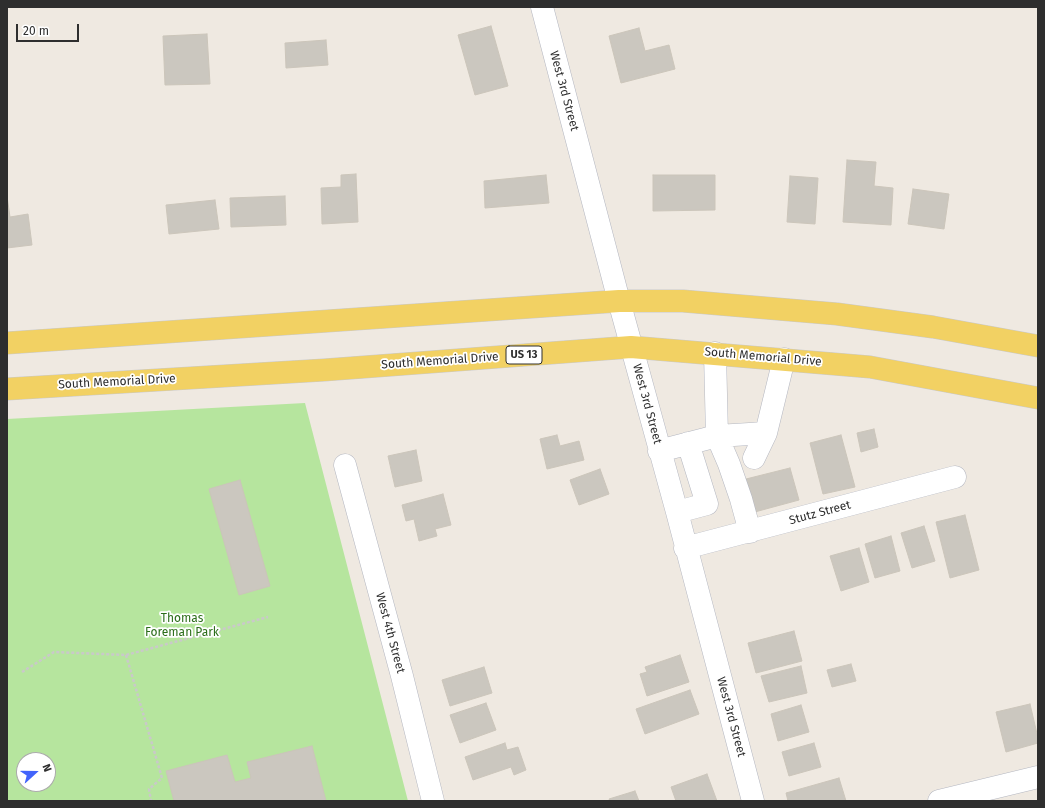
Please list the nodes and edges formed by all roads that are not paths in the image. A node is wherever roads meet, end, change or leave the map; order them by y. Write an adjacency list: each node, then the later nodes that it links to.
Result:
1 (542, 7): 2 (street, West 3rd Street)
2 (619, 301): 3 (main road); 4 (main road); 5 (street, West 3rd Street)
3 (7, 343)
4 (1038, 346)
5 (631, 347): 6 (main road, South Memorial Drive / US 13); 8 (main road, South Memorial Drive / US 13); 13 (street, West 3rd Street)
6 (715, 353): 7 (main road, South Memorial Drive / US 13); 11 (street)
7 (784, 359): 9 (main road, South Memorial Drive / US 13); 10 (street)
8 (7, 389)
9 (1038, 398)
10 (766, 433): 11 (street); 14 (street)
11 (716, 436): 12 (street); 14 (street)
12 (688, 443): 13 (street); 17 (street)
13 (659, 451): 17 (street, West 3rd Street)
14 (740, 462): 18 (street)
15 (345, 465): 21 (street, West 4th Street)
16 (955, 477): 18 (street, Stutz Street)
17 (677, 512): 19 (street, West 3rd Street)
18 (750, 532): 19 (street, Stutz Street)
19 (685, 548): 22 (street, West 3rd Street)
20 (1038, 777): 23 (street)
21 (433, 801)
22 (753, 801)
23 (939, 801)

